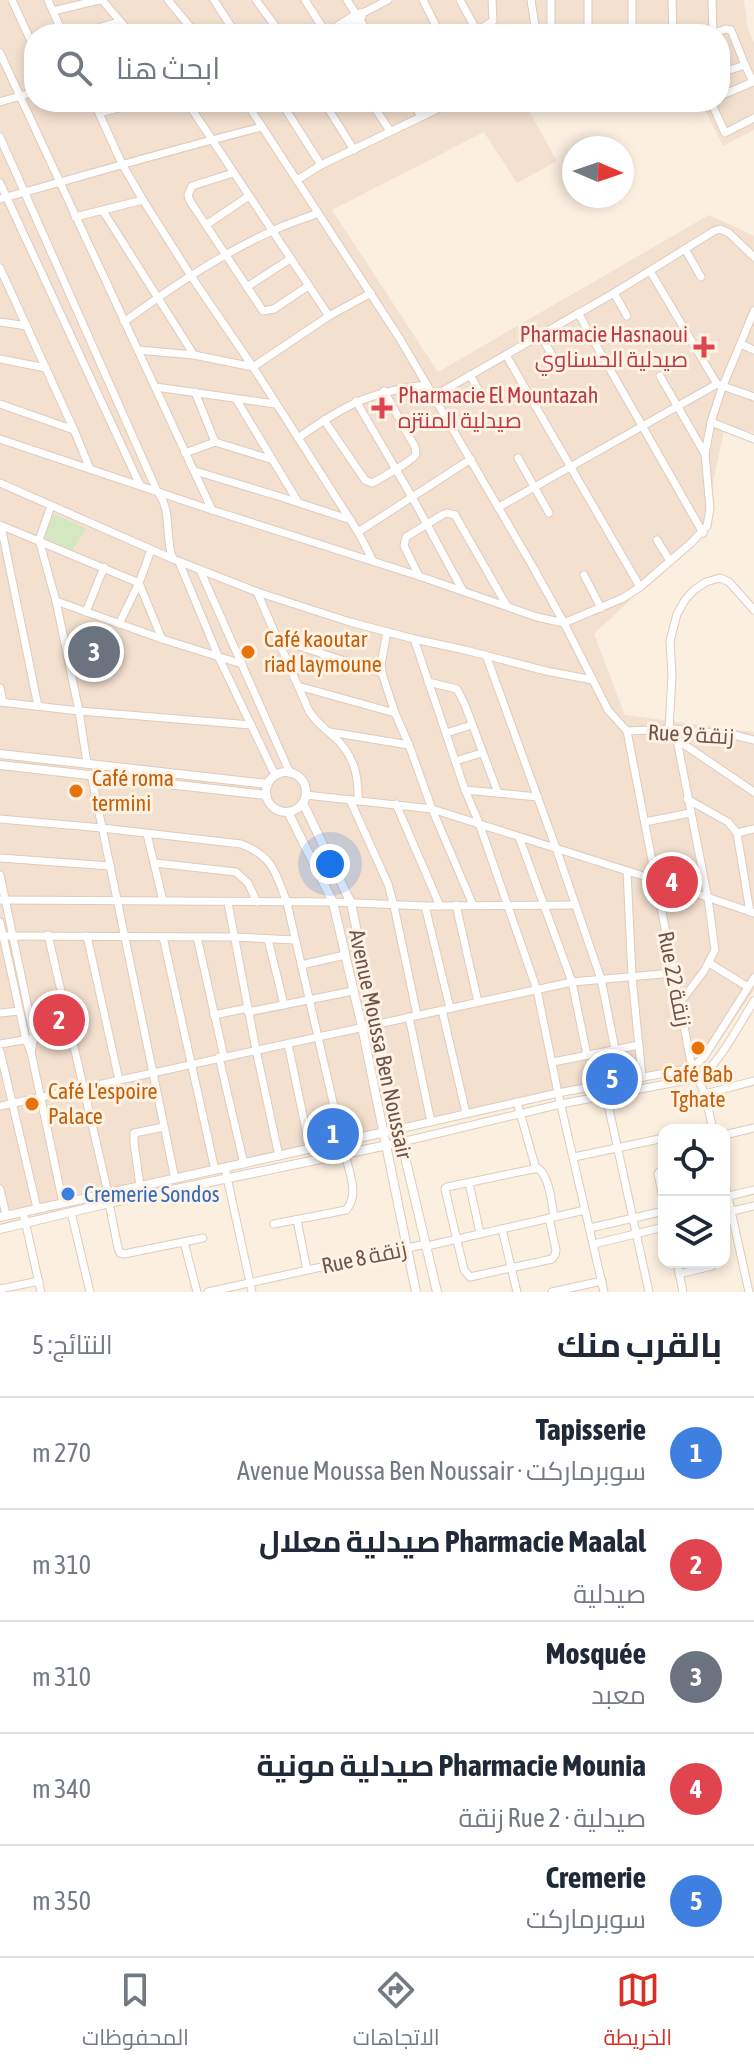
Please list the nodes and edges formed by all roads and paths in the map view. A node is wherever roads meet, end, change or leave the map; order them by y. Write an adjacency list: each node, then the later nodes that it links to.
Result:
1 (12, 0): 40 (street)
2 (48, 0): 19 (street)
3 (101, 0): 19 (street); 21 (street)
4 (214, 0): 25 (street)
5 (256, 0): 26 (street)
6 (305, 0): 27 (street)
7 (347, 0): 20 (street)
8 (388, 0): 20 (street)
9 (423, 0): 31 (street)
10 (460, 0): 32 (street)
11 (492, 0): 33 (street)
12 (531, 0): 34 (street)
13 (551, 0): 35 (street)
14 (588, 0): 36 (street)
15 (632, 0): 37 (street)
16 (672, 0): 38 (street)
17 (712, 0): 39 (street)
18 (172, 1): 24 (street)
19 (53, 11): 22 (street)
20 (358, 17): 28 (street); 29 (street); 30 (street)
21 (120, 22): 23 (street)
22 (59, 24)
23 (113, 24)
24 (189, 24)
25 (230, 24)
26 (274, 24)
27 (320, 24)
28 (345, 24)
29 (349, 24)
30 (363, 24)
31 (435, 24)
32 (473, 24)
33 (489, 24)
34 (533, 24)
35 (551, 24)
36 (588, 24)
37 (632, 24)
38 (673, 24)
39 (711, 24)
40 (24, 26)
41 (730, 30): 43 (street)
42 (0, 53): 48 (street)
43 (745, 65): 44 (street); 45 (street)
44 (730, 70)
45 (753, 84): 46 (street)
46 (730, 92)
47 (24, 95): 48 (street)
48 (20, 96): 49 (street); 50 (street)
49 (0, 102)
50 (24, 105)
51 (27, 112): 74 (street)
52 (103, 112): 61 (street)
53 (194, 112): 67 (street)
54 (252, 112): 64 (street)
55 (287, 112): 70 (street)
56 (330, 112): 68 (street)
57 (378, 112): 65 (street)
58 (418, 112): 62 (street)
59 (430, 112): 62 (street)
60 (716, 112): 63 (street)
61 (99, 113): 69 (street)
62 (421, 116): 65 (street)
63 (754, 118)
64 (262, 127): 67 (street); 72 (street)
65 (390, 131): 68 (street)
66 (0, 137): 75 (street)
67 (212, 139): 69 (street); 71 (street)
68 (354, 150): 70 (street)
69 (122, 164): 74 (street); 78 (street)
70 (321, 165): 72 (street)
71 (233, 173): 76 (street); 82 (street)
72 (297, 180): 80 (street)
73 (0, 183): 77 (street)
74 (60, 183): 75 (street); 81 (street)
75 (25, 193): 77 (street); 149 (street)
76 (249, 196): 82 (street); 83 (street)
77 (3, 198): 147 (street)
78 (143, 200): 79 (street); 90 (street)
79 (103, 211): 81 (street); 96 (street)
80 (318, 213): 83 (street); 94 (street)
81 (75, 217): 102 (street)
82 (206, 225): 85 (street)
83 (272, 231): 85 (street); 87 (street)
84 (685, 249): 86 (street); 89 (street); 91 (street)
85 (225, 255): 90 (street); 93 (street)
86 (754, 257)
87 (290, 259): 92 (street); 93 (street)
88 (0, 268): 103 (street)
89 (650, 271): 95 (street); 117 (street)
90 (191, 276): 96 (street); 112 (street)
91 (701, 277)
92 (308, 286): 93 (street); 99 (street)
93 (247, 287)
94 (371, 293): 99 (street); 116 (street)
95 (614, 293): 98 (street); 100 (street)
96 (158, 297): 102 (street); 108 (street)
97 (754, 311): 105 (street)
98 (578, 313): 104 (street); 131 (street)
99 (329, 316): 112 (street)
100 (627, 316)
101 (0, 322): 103 (street)
102 (124, 322): 106 (street)
103 (27, 326): 113 (street)
104 (540, 335): 109 (street); 110 (street)
105 (741, 344): 107 (street); 117 (street)
106 (138, 350): 108 (street); 118 (street)
107 (754, 350)
108 (194, 355): 112 (street)
109 (506, 355): 114 (street); 142 (street)
110 (554, 358)
111 (0, 359): 113 (street)
112 (253, 367): 127 (street)
113 (46, 368): 132 (street)
114 (470, 375): 121 (street); 123 (street)
115 (660, 376): 128 (street)
116 (427, 385): 119 (street); 121 (street)
117 (720, 385): 122 (street); 128 (street); 130 (street)
118 (156, 387): 120 (street); 137 (street)
119 (384, 391): 125 (street); 144 (street)
120 (195, 392): 124 (street); 136 (street)
121 (434, 396): 141 (street)
122 (754, 397)
123 (483, 398)
124 (236, 399): 127 (street); 140 (street)
125 (356, 401): 129 (street); 144 (street)
126 (0, 404): 132 (street)
127 (275, 404): 133 (street)
128 (677, 406): 131 (street); 138 (street)
129 (324, 420): 133 (street); 144 (street)
130 (711, 422): 135 (street); 138 (street)
131 (643, 426): 142 (street); 160 (street)
132 (74, 430): 143 (street)
133 (298, 438): 156 (street)
134 (0, 439): 143 (street)
135 (754, 439)
136 (215, 442): 137 (street); 140 (street)
137 (185, 453): 145 (street)
138 (705, 454): 160 (street)
139 (518, 458): 148 (street)
140 (270, 459): 151 (street)
141 (471, 459): 150 (street); 153 (street)
142 (570, 467): 148 (street); 172 (street)
143 (90, 469): 147 (street)
144 (396, 469): 150 (street)
145 (195, 471): 151 (street); 154 (street)
146 (0, 483): 152 (street)
147 (140, 485): 149 (street)
148 (534, 487): 153 (street); 155 (street)
149 (157, 491): 154 (street); 164 (street)
150 (412, 497): 157 (street); 159 (street)
151 (298, 502): 156 (street)
152 (51, 506): 161 (street); 163 (street)
153 (499, 507): 182 (street)
154 (212, 510): 165 (street)
155 (549, 513)
156 (351, 520): 159 (street)
157 (428, 525): 170 (street); 173 (street); 178 (street)
158 (1, 526): 161 (street); 197 (street)
159 (358, 532): 165 (street)
160 (703, 533): 166 (street)
161 (39, 540): 167 (street); 176 (street)
162 (657, 540): 166 (street)
163 (151, 550): 164 (street); 171 (street)
164 (176, 561): 168 (street); 189 (street)
165 (373, 561): 170 (street)
166 (670, 561): 172 (street)
167 (104, 567): 171 (street); 181 (street)
168 (199, 569): 174 (street); 190 (street)
169 (584, 575): 179 (street)
170 (419, 576): 173 (street)
171 (139, 583): 183 (street); 185 (street)
172 (640, 587): 179 (street)
173 (463, 591): 178 (street)
174 (257, 592): 184 (street); 186 (street)
175 (754, 593): 177 (street)
176 (56, 601): 181 (street); 198 (street)
177 (744, 601): 180 (street); 202 (street)
178 (507, 606): 182 (street)
179 (601, 608): 182 (street)
180 (754, 610)
181 (86, 612): 183 (street)
182 (564, 623): 192 (street)
183 (119, 624): 185 (street)
184 (387, 632): 187 (street); 191 (street)
185 (162, 639): 189 (street)
186 (277, 639): 191 (street); 194 (street)
187 (414, 639): 188 (street); 193 (street)
188 (486, 655): 192 (street); 222 (street)
189 (219, 658): 190 (street); 200 (street)
190 (242, 664): 214 (street)
191 (382, 673): 199 (street)
192 (593, 680): 204 (street)
193 (428, 682): 201 (street); 205 (street)
194 (298, 686): 199 (street); 203 (street)
195 (0, 688): 196 (street)
196 (2, 702): 197 (street)
197 (38, 706): 198 (street)
198 (79, 711): 200 (street); 212 (street)
199 (395, 713): 208 (street)
200 (251, 725): 216 (street)
201 (472, 725): 205 (street); 209 (street)
202 (672, 729): 204 (street, Rue 9 زنقة); 206 (street); 207 (street, Rue 9 زنقة)
203 (328, 731): 208 (street); 225 (street)
204 (627, 731): 231 (street, Rue 22 زنقة)
205 (446, 733): 211 (street)
206 (677, 740): 219 (street); 224 (street)
207 (754, 740)
208 (409, 745): 227 (street)
209 (482, 753): 211 (street); 220 (street)
210 (0, 754): 212 (street)
211 (455, 761): 218 (street)
212 (87, 763): 217 (street)
213 (0, 765): 215 (street)
214 (290, 773): 216 (street); 223 (street)
215 (91, 774): 221 (street); 233 (street)
216 (275, 775): 217 (street)
217 (268, 784): 221 (street)
218 (465, 790): 220 (street); 232 (street)
219 (754, 792)
220 (498, 793): 222 (street)
221 (266, 795): 228 (street)
222 (538, 797): 238 (street)
223 (304, 799): 225 (street); 228 (street); 253 (street, Avenue Moussa Ben Noussair)
224 (687, 799): 229 (street); 235 (street)
225 (354, 800): 226 (street); 258 (street)
226 (396, 804): 227 (street); 260 (street)
227 (432, 809): 232 (street); 255 (street)
228 (288, 812): 250 (street, Avenue Moussa Ben Noussair)
229 (690, 813): 231 (street); 245 (street)
230 (0, 819): 233 (street)
231 (645, 822): 244 (street, Rue 22 زنقة)
232 (479, 823): 237 (street); 261 (street)
233 (102, 828): 236 (street); 241 (street)
234 (754, 829): 235 (street)
235 (737, 833): 262 (street)
236 (147, 834): 240 (street); 252 (street)
237 (519, 837): 238 (street); 256 (street)
238 (556, 848): 242 (street); 257 (street)
239 (0, 858): 241 (street)
240 (155, 863): 248 (street); 249 (street)
241 (110, 866): 247 (street)
242 (627, 871): 244 (street); 278 (street)
243 (0, 875): 246 (street)
244 (656, 880): 245 (street); 277 (street, Rue 22 زنقة)
245 (708, 899): 262 (street); 275 (street)
246 (2, 900): 247 (street); 265 (street)
247 (118, 901): 248 (street); 267 (street)
248 (163, 901): 251 (street)
249 (257, 902): 251 (street); 252 (street)
250 (333, 902): 252 (street); 253 (street); 274 (street, Avenue Moussa Ben Noussair)
251 (228, 903): 270 (street)
252 (287, 903): 272 (street)
253 (351, 903): 258 (street); 296 (street, Avenue Moussa Ben Noussair)
254 (456, 905): 255 (street); 260 (street); 287 (street)
255 (473, 905): 261 (street)
256 (544, 905): 257 (street); 261 (street); 281 (street)
257 (576, 905): 280 (street)
258 (394, 906): 259 (street); 295 (street)
259 (425, 906): 260 (street); 290 (street)
260 (440, 906)
261 (508, 906): 283 (street)
262 (752, 912)
263 (0, 922): 265 (street)
264 (48, 935): 265 (street); 266 (street); 316 (street)
265 (5, 936): 273 (street); 299 (street)
266 (87, 936): 267 (street); 314 (street)
267 (125, 937): 268 (street); 311 (street)
268 (163, 937): 269 (street); 309 (street)
269 (197, 937): 270 (street); 294 (street)
270 (234, 937): 271 (street); 291 (street)
271 (268, 939): 272 (street); 289 (street)
272 (295, 940): 276 (street)
273 (4, 955): 292 (street)
274 (345, 955): 276 (street); 284 (street, Avenue Moussa Ben Noussair)
275 (709, 963): 282 (street); 288 (street)
276 (301, 965): 285 (street)
277 (673, 973): 278 (street); 288 (street, Rue 22 زنقة)
278 (632, 977): 280 (street); 302 (street)
279 (754, 978): 282 (street)
280 (601, 979): 281 (street); 303 (street)
281 (572, 982): 283 (street); 306 (street)
282 (748, 987): 310 (street)
283 (537, 990): 287 (street); 308 (street)
284 (353, 991): 285 (street); 297 (street, Avenue Moussa Ben Noussair)
285 (309, 1000): 289 (street); 298 (street)
286 (754, 1001): 313 (street)
287 (478, 1002): 290 (street)
288 (679, 1004): 310 (street, Rue 22 زنقة)
289 (284, 1005): 291 (street)
290 (446, 1009): 295 (street); 325 (street)
291 (248, 1010): 294 (street); 304 (street)
292 (19, 1011): 293 (street); 299 (street)
293 (0, 1013)
294 (214, 1015): 307 (street)
295 (413, 1016): 296 (street); 327 (street)
296 (376, 1024): 297 (street); 331 (street, Avenue Moussa Ben Noussair)
297 (362, 1027): 298 (street); 332 (street, Avenue Moussa Ben Noussair)
298 (318, 1037): 301 (street); 335 (street)
299 (30, 1039): 300 (street); 320 (street)
300 (0, 1044)
301 (288, 1044): 304 (street); 339 (street)
302 (639, 1045): 303 (street); 312 (street)
303 (615, 1049): 306 (street)
304 (256, 1050): 307 (street); 341 (street)
305 (0, 1051): 322 (street)
306 (587, 1055): 308 (street)
307 (222, 1057): 309 (street); 343 (street)
308 (553, 1062): 317 (street)
309 (190, 1064): 311 (street); 346 (street)
310 (692, 1068): 312 (street); 313 (street, Rue 22 زنقة)
311 (152, 1073): 314 (street); 329 (street)
312 (642, 1077): 317 (street)
313 (698, 1078): 318 (street, Rue 22 زنقة); 319 (street)
314 (119, 1080): 316 (street)
315 (754, 1081): 318 (street)
316 (83, 1087): 320 (street); 353 (street)
317 (558, 1093): 321 (street); 323 (street)
318 (705, 1094): 328 (street, Rue 22 زنقة)
319 (606, 1095): 323 (street); 338 (street)
320 (40, 1097): 322 (street); 356 (street)
321 (517, 1102): 325 (street); 326 (street)
322 (13, 1103): 324 (street); 358 (street)
323 (561, 1104): 326 (street); 342 (street)
324 (0, 1106)
325 (466, 1113): 327 (street)
326 (520, 1114): 336 (street); 345 (street)
327 (431, 1122): 331 (street)
328 (712, 1124)
329 (164, 1127): 348 (street); 350 (street)
330 (754, 1128): 333 (street)
331 (399, 1129): 332 (street); 336 (street, Avenue Moussa Ben Noussair)
332 (383, 1132): 335 (street); 337 (street, Avenue Moussa Ben Noussair)
333 (730, 1134)
334 (658, 1139): 338 (street)
335 (342, 1141): 339 (street)
336 (402, 1142): 337 (street); 380 (street, Avenue Moussa Ben Noussair)
337 (386, 1145): 340 (street); 381 (street, Avenue Moussa Ben Noussair)
338 (618, 1148): 342 (street); 365 (street)
339 (310, 1149): 341 (street)
340 (345, 1154): 347 (street); 366 (street)
341 (279, 1156): 343 (street)
342 (574, 1157): 359 (street)
343 (244, 1164): 344 (street)
344 (225, 1168): 346 (street); 347 (street)
345 (537, 1168): 349 (street); 364 (street)
346 (215, 1170): 348 (street)
347 (227, 1178): 355 (street); 389 (street)
348 (175, 1179): 350 (street)
349 (469, 1183): 374 (street); 377 (street)
350 (140, 1186): 353 (street)
351 (0, 1189): 363 (street)
352 (754, 1190): 354 (street)
353 (111, 1192): 355 (street); 356 (street)
354 (730, 1196)
355 (113, 1202): 356 (street); 378 (street)
356 (68, 1206): 358 (street); 368 (street); 392 (street)
357 (754, 1206): 360 (street)
358 (37, 1208): 361 (street)
359 (585, 1210): 364 (street, Rue 8 زنقة); 370 (street)
360 (730, 1211)
361 (23, 1212): 363 (street); 368 (street)
362 (658, 1212): 365 (street)
363 (3, 1216)
364 (551, 1217): 372 (street, Rue 8 زنقة); 384 (street)
365 (634, 1218): 370 (street); 375 (street)
366 (297, 1220): 369 (street); 385 (street)
367 (730, 1223): 403 (street)
368 (26, 1224): 371 (street); 387 (street)
369 (274, 1224)
370 (590, 1228): 379 (street)
371 (0, 1229)
372 (502, 1229): 374 (street, Rue 8 زنقة); 384 (street)
373 (658, 1229): 375 (street)
374 (480, 1233): 377 (street, Rue 8 زنقة)
375 (637, 1234): 379 (street); 401 (street)
376 (203, 1238): 378 (street)
377 (457, 1239): 380 (street, Rue 8 زنقة); 384 (street)
378 (184, 1242): 393 (street)
379 (594, 1244): 388 (street)
380 (426, 1245): 381 (street, Rue 8 زنقة); 397 (street, Avenue Moussa Ben Noussair)
381 (407, 1248): 385 (street, Rue 8 زنقة); 396 (street, Avenue Moussa Ben Noussair)
382 (678, 1268): 386 (street)
383 (704, 1268): 386 (street)
384 (512, 1269): 398 (street)
385 (307, 1270): 389 (street, Rue 8 زنقة)
386 (679, 1274): 402 (street)
387 (39, 1281): 390 (street); 391 (street)
388 (602, 1281): 399 (street); 400 (street)
389 (250, 1283): 394 (street, Rue 8 زنقة); 395 (street)
390 (0, 1289)
391 (41, 1292)
392 (90, 1292)
393 (197, 1292)
394 (209, 1292)
395 (252, 1292)
396 (416, 1292)
397 (437, 1292)
398 (517, 1292)
399 (552, 1292)
400 (604, 1292)
401 (649, 1292)
402 (683, 1292)
403 (749, 1292)

